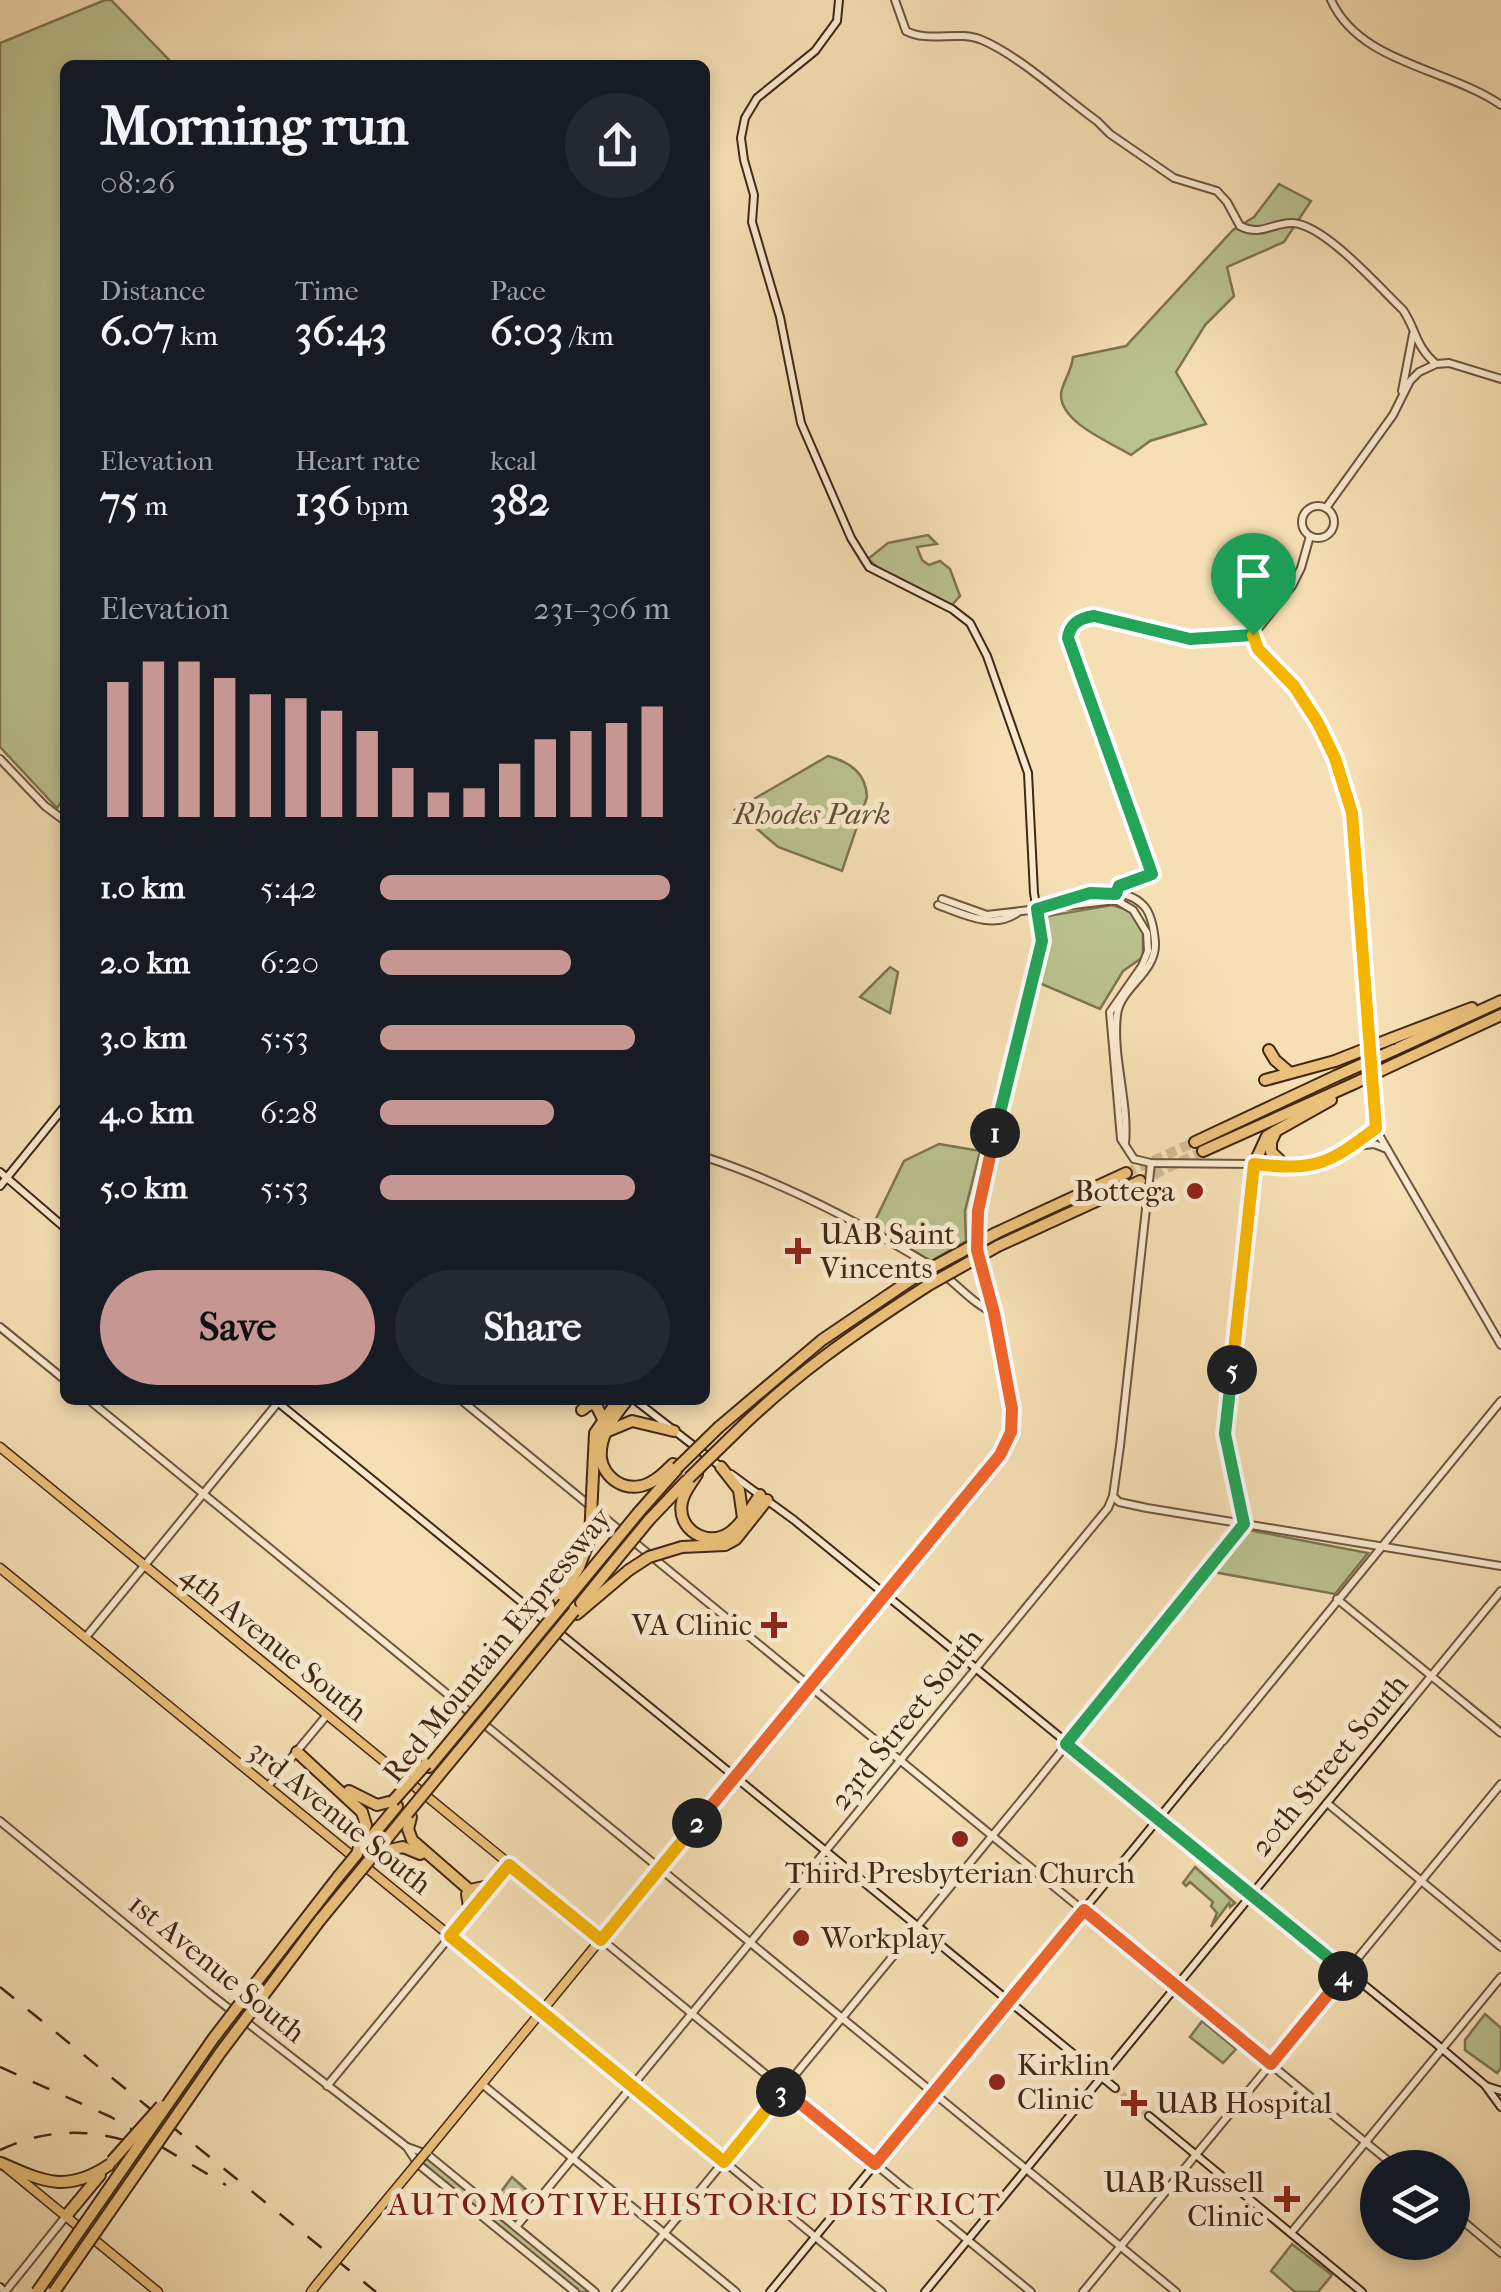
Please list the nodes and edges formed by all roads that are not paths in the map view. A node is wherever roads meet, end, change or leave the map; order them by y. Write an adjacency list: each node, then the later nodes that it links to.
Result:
1 (839, 0): 16 (street)
2 (895, 0): 5 (street)
3 (1331, 0): 4 (street)
4 (1501, 105)
5 (1413, 334): 6 (street); 8 (street)
6 (1436, 364): 7 (street); 8 (street)
7 (1501, 379)
8 (1400, 402): 9 (street)
9 (1326, 508): 10 (street); 10 (street)
10 (1310, 536): 11 (street)
11 (1253, 635): 14 (street); 25 (street)
12 (0, 759): 13 (street)
13 (60, 817)
14 (1115, 896): 16 (street); 30 (street)
15 (940, 902): 16 (street)
16 (1037, 909): 37 (street)
17 (1501, 999): 19 (highway)
18 (1501, 1015): 23 (highway, bridge)
19 (1393, 1044): 21 (highway, bridge); 23 (highway, bridge)
20 (1269, 1050): 21 (highway)
21 (1289, 1072): 22 (highway)
22 (1265, 1080)
23 (1338, 1093): 26 (highway)
24 (60, 1112): 34 (street)
25 (1376, 1128): 27 (street); 28 (street)
26 (1276, 1130): 31 (highway); 32 (highway)
27 (1349, 1147): 28 (street); 32 (street)
28 (1388, 1149): 39 (street)
29 (710, 1159): 37 (street)
30 (1151, 1163): 31 (street); 59 (street, 23rd Street South)
31 (1254, 1164): 32 (street); 62 (street)
32 (1287, 1167)
33 (1126, 1172): 55 (highway, Red Mountain Expressway, bridge)
34 (2, 1179): 36 (street)
35 (1140, 1181): 57 (highway, Red Mountain Expressway, bridge)
36 (60, 1224)
37 (994, 1313): 68 (street)
38 (3, 1329): 40 (street)
39 (1501, 1344)
40 (60, 1376)
41 (1501, 1401): 63 (street)
42 (95, 1405): 58 (street)
43 (275, 1405): 58 (street)
44 (283, 1405): 81 (street)
45 (468, 1405): 75 (street)
46 (589, 1405): 51 (highway)
47 (596, 1405): 52 (highway)
48 (615, 1405): 52 (highway)
49 (623, 1405): 52 (highway)
50 (641, 1405): 53 (street)
51 (582, 1410)
52 (605, 1425): 53 (highway); 55 (highway); 70 (highway, bridge)
53 (674, 1431): 56 (street)
54 (0, 1447): 64 (main road, 4th Avenue South)
55 (675, 1466): 70 (highway, Red Mountain Expressway, bridge)
56 (720, 1466): 60 (street); 61 (highway)
57 (691, 1479): 61 (highway); 71 (highway, Red Mountain Expressway, bridge)
58 (203, 1493): 64 (street); 94 (street)
59 (1113, 1496): 62 (street); 73 (street, 23rd Street South)
60 (763, 1498): 61 (highway); 68 (street); 71 (highway, bridge)
61 (744, 1518)
62 (1244, 1524): 63 (street); 78 (street)
63 (1381, 1547): 65 (street); 69 (street)
64 (144, 1566): 72 (street); 76 (main road, 4th Avenue South)
65 (1501, 1566)
66 (0, 1568): 72 (main road, 3rd Avenue South)
67 (1501, 1591): 74 (street, 20th Street South)
68 (885, 1595): 73 (street); 75 (street)
69 (1338, 1599): 74 (street); 87 (street)
70 (561, 1601): 84 (highway, Red Mountain Expressway, bridge)
71 (576, 1613): 86 (highway, Red Mountain Expressway, bridge)
72 (86, 1638): 83 (main road, 3rd Avenue South)
73 (976, 1669): 78 (street); 80 (street, 23rd Street South)
74 (1432, 1676): 77 (street); 85 (street, 20th Street South)
75 (810, 1686): 80 (street); 81 (street)
76 (327, 1716): 79 (street); 93 (main road, 4th Avenue South)
77 (1501, 1733)
78 (1066, 1744): 87 (street); 89 (street)
79 (296, 1752): 83 (street); 84 (highway); 90 (highway)
80 (902, 1760): 89 (street); 92 (street, 23rd Street South)
81 (736, 1777): 92 (street); 94 (street)
82 (1501, 1784): 95 (street)
83 (268, 1786): 102 (main road, 3rd Avenue South)
84 (395, 1803): 90 (highway, Red Mountain Expressway)
85 (1327, 1803): 95 (street); 98 (street, 20th Street South)
86 (409, 1816): 91 (highway, Red Mountain Expressway); 97 (highway)
87 (1158, 1819): 98 (street); 100 (street)
88 (0, 1820): 118 (street, 1st Avenue South)
89 (993, 1834): 100 (street); 101 (street)
90 (367, 1836): 115 (highway, bridge)
91 (382, 1850): 97 (highway); 149 (highway, Red Mountain Expressway, bridge)
92 (826, 1851): 101 (street); 104 (street, 23rd Street South)
93 (509, 1865): 96 (street); 103 (main road, 4th Avenue South)
94 (660, 1868): 103 (street); 104 (street)
95 (1421, 1881): 105 (street); 106 (street)
96 (493, 1885): 97 (highway); 99 (street)
97 (468, 1892): 99 (highway); 99 (highway)
98 (1251, 1895): 106 (street); 108 (street, 20th Street South)
99 (476, 1905): 102 (street)
100 (1084, 1910): 108 (street); 109 (street)
101 (917, 1926): 109 (street); 112 (street)
102 (450, 1936): 110 (main road, 3rd Avenue South); 118 (street)
103 (601, 1940): 110 (main road); 111 (street, 4th Avenue South)
104 (750, 1943): 111 (street, 23rd Street South); 112 (street)
105 (1501, 1947)
106 (1346, 1972): 113 (street); 114 (street)
107 (1501, 1977): 113 (street)
108 (1177, 1986): 114 (street); 116 (street, 20th Street South)
109 (1008, 2001): 116 (street); 124 (street)
110 (542, 2012): 117 (main road); 120 (street, 3rd Avenue South)
111 (693, 2014): 120 (street, 23rd Street South); 122 (street, 4th Avenue South)
112 (842, 2018): 122 (street); 124 (street)
113 (1442, 2050): 119 (street); 127 (street)
114 (1271, 2064): 127 (street); 130 (street)
115 (188, 2076): 134 (highway, bridge); 148 (highway, bridge)
116 (1101, 2077): 121 (street); 136 (street, 20th Street South)
117 (482, 2084): 131 (street); 151 (main road, bridge)
118 (327, 2086): 128 (street, 1st Avenue South)
119 (1485, 2086): 123 (street); 125 (street)
120 (633, 2087): 131 (street, 23rd Street South); 132 (street, 3rd Avenue South)
121 (1114, 2088)
122 (784, 2090): 132 (street); 135 (street, 4th Avenue South)
123 (1501, 2091)
124 (933, 2092): 135 (street); 136 (street)
125 (1501, 2108)
126 (1149, 2116): 130 (street)
127 (1366, 2142): 129 (street); 141 (street)
128 (407, 2148): 140 (street, 1st Avenue South); 152 (street, 1st Avenue South)
129 (1376, 2150)
130 (1196, 2155): 141 (street); 145 (street)
131 (574, 2159): 140 (street, 23rd Street South); 142 (street)
132 (724, 2162): 142 (street); 143 (street, 3rd Avenue South)
133 (1, 2163): 137 (highway)
134 (110, 2163): 137 (highway); 138 (highway)
135 (875, 2164): 143 (street); 144 (street, 4th Avenue South)
136 (1026, 2169): 144 (street, 20th Street South); 145 (street)
137 (20, 2175): 138 (main road)
138 (66, 2216): 147 (street); 150 (main road)
139 (1470, 2227): 146 (street)
140 (516, 2228): 153 (street, 1st Avenue South)
141 (1291, 2233): 162 (street)
142 (665, 2234): 154 (street); 155 (street)
143 (815, 2236): 156 (street); 157 (street, 3rd Avenue South)
144 (968, 2241): 158 (street, 20th Street South); 159 (street, 4th Avenue South)
145 (1121, 2246): 160 (street); 161 (street)
146 (1501, 2253)
147 (4, 2291)
148 (36, 2292)
149 (54, 2292)
150 (158, 2292)
151 (311, 2292)
152 (575, 2292)
153 (595, 2292)
154 (616, 2292)
155 (736, 2292)
156 (770, 2292)
157 (882, 2292)
158 (925, 2292)
159 (1030, 2292)
160 (1084, 2292)
161 (1176, 2292)
162 (1362, 2292)

